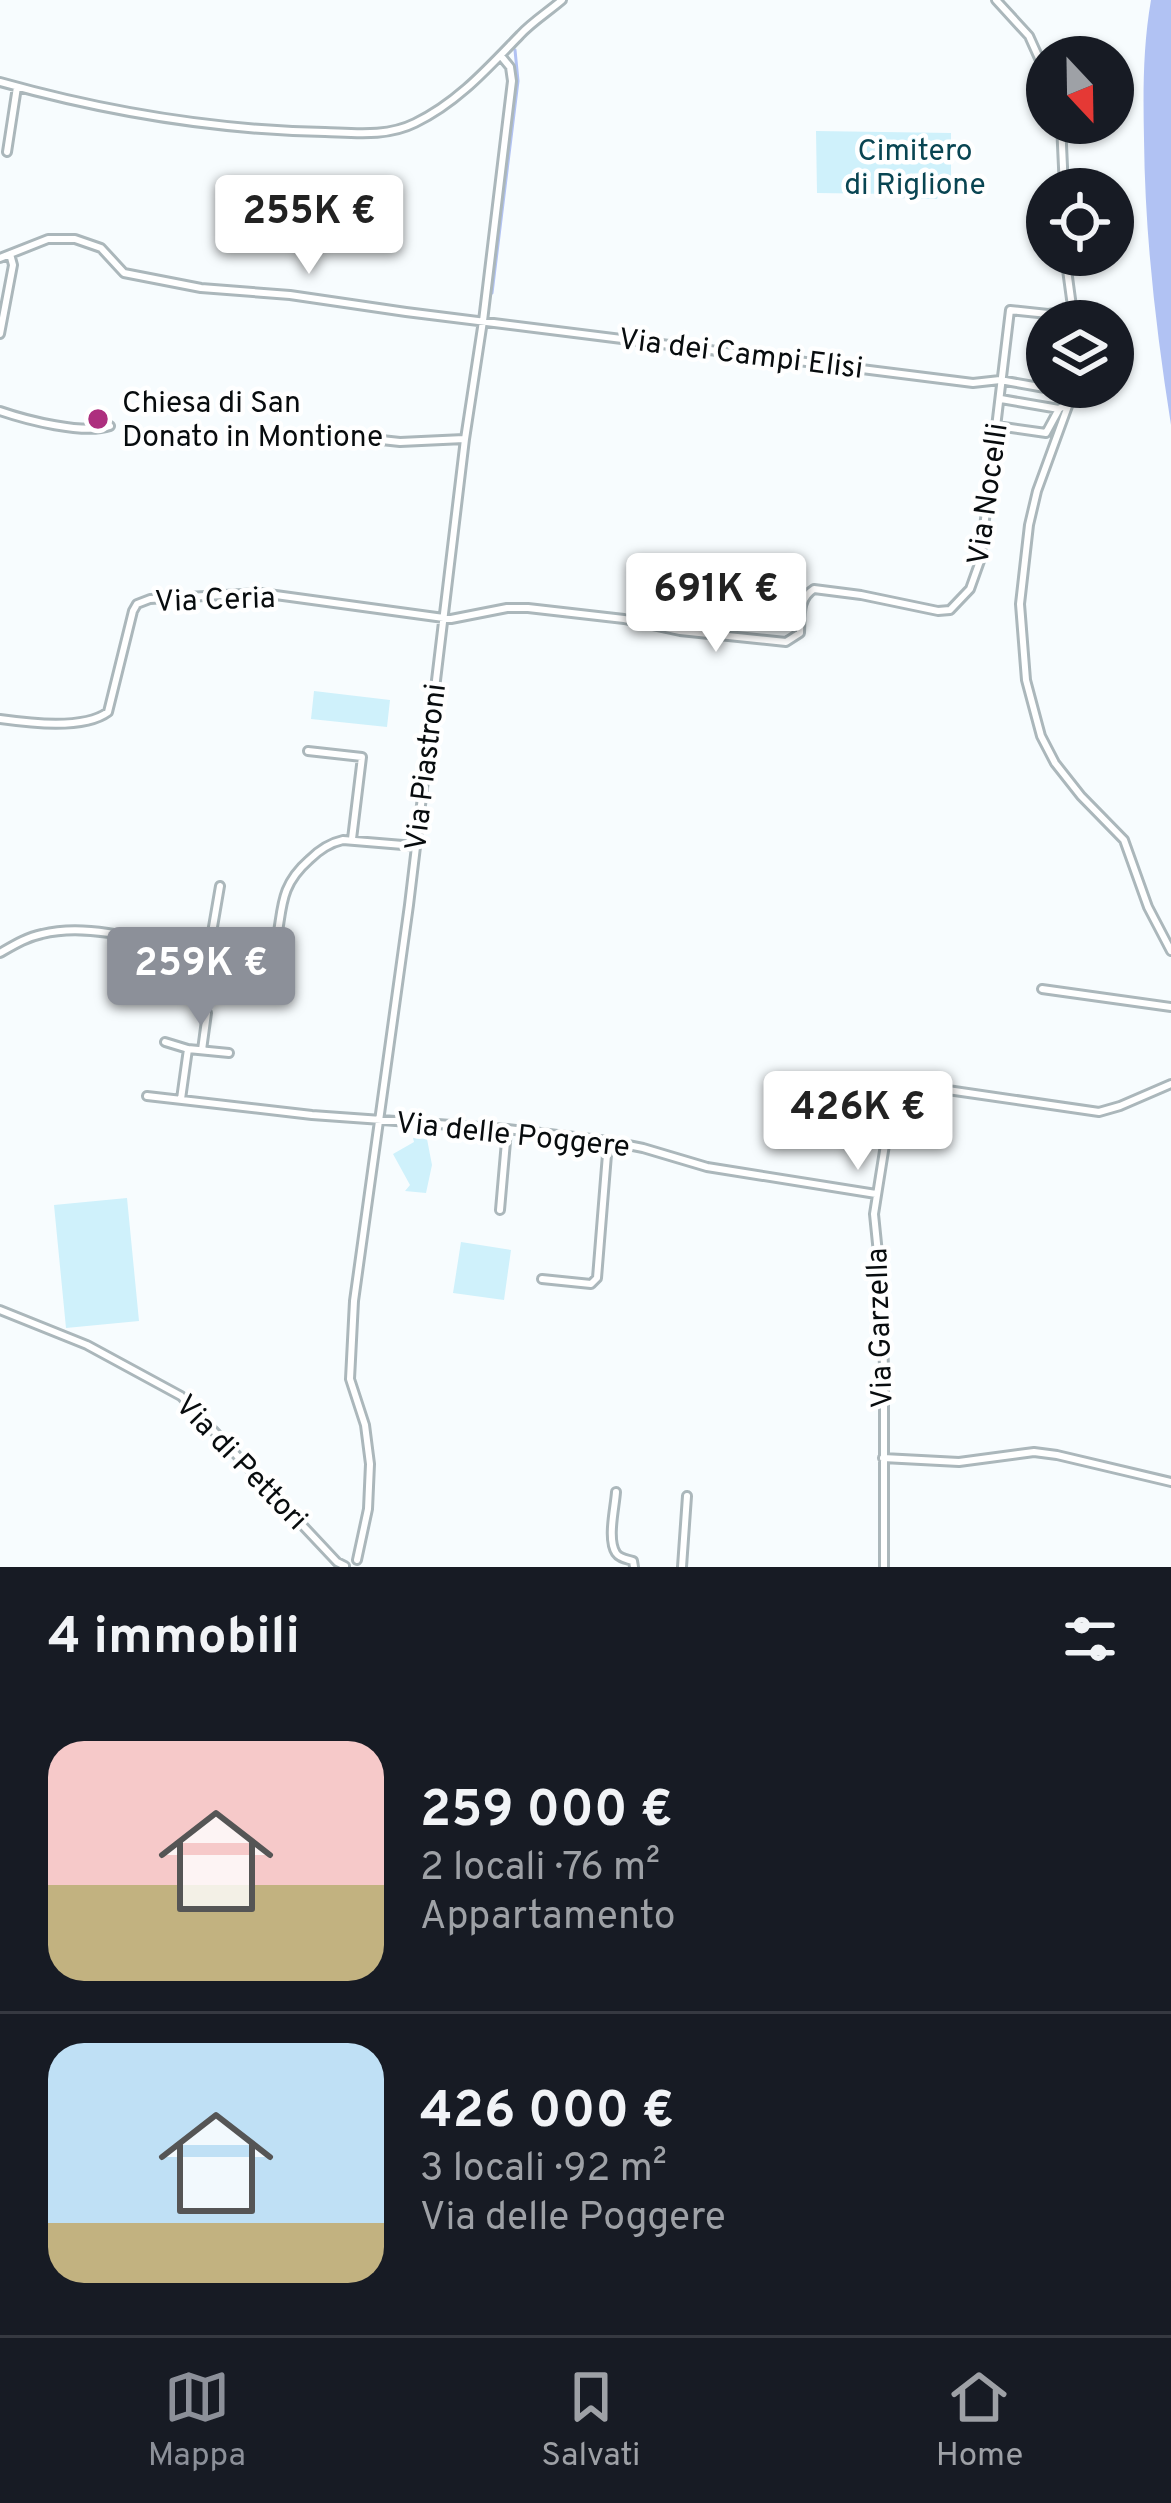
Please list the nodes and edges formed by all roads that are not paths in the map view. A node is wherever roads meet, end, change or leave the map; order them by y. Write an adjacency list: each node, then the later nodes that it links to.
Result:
1 (562, 0): 4 (street)
2 (996, 0): 3 (street)
3 (1029, 36)
4 (501, 56): 6 (street); 11 (street, Via Piastroni)
5 (0, 82): 6 (street)
6 (17, 87): 7 (street)
7 (7, 152)
8 (10, 254): 9 (street); 11 (street, Via dei Campi Elisi); 12 (street)
9 (0, 258)
10 (1026, 312): 13 (street, Via Nocelli)
11 (482, 321): 13 (street, Via dei Campi Elisi); 22 (street, Via Piastroni)
12 (0, 334)
13 (1000, 380): 14 (street); 15 (street, Via Nocelli)
14 (1026, 385)
15 (999, 399): 18 (street); 20 (street, Via Nocelli)
16 (1068, 408): 29 (street)
17 (0, 410): 19 (street)
18 (1059, 410): 20 (street)
19 (110, 426)
20 (997, 426): 23 (street, Via Nocelli)
21 (372, 439): 22 (street)
22 (465, 439): 23 (street, Via Piastroni)
23 (443, 619): 24 (street, Via Ceria); 27 (street, Via Piastroni)
24 (0, 719)
25 (308, 751): 26 (street)
26 (352, 839): 27 (street); 31 (street)
27 (415, 846): 44 (street, Via Piastroni)
28 (220, 886): 31 (street)
29 (1171, 951)
30 (0, 952): 31 (street)
31 (208, 956)
32 (1042, 989): 33 (street)
33 (1171, 1007)
34 (207, 1013): 37 (street)
35 (166, 1042): 36 (street)
36 (188, 1049): 37 (street); 43 (street)
37 (202, 1050): 38 (street)
38 (230, 1053)
39 (1171, 1084): 41 (street)
40 (837, 1085): 41 (street)
41 (894, 1088): 47 (street, Via Garzella)
42 (147, 1096): 43 (street, Via delle Poggere)
43 (181, 1099): 44 (street, Via delle Poggere)
44 (379, 1120): 45 (street, Via delle Poggere); 55 (street, Via Piastroni)
45 (507, 1129): 46 (street, Via delle Poggere); 48 (street)
46 (608, 1141): 47 (street, Via delle Poggere); 49 (street)
47 (876, 1194): 51 (street, Via Garzella)
48 (500, 1210)
49 (542, 1279)
50 (0, 1310): 56 (street, Via di Pettori)
51 (883, 1458): 52 (street); 59 (street, Via Garzella)
52 (1171, 1482)
53 (616, 1492): 57 (street)
54 (687, 1496): 58 (street)
55 (358, 1563): 56 (street)
56 (345, 1566)
57 (634, 1567)
58 (682, 1567)
59 (884, 1567)

